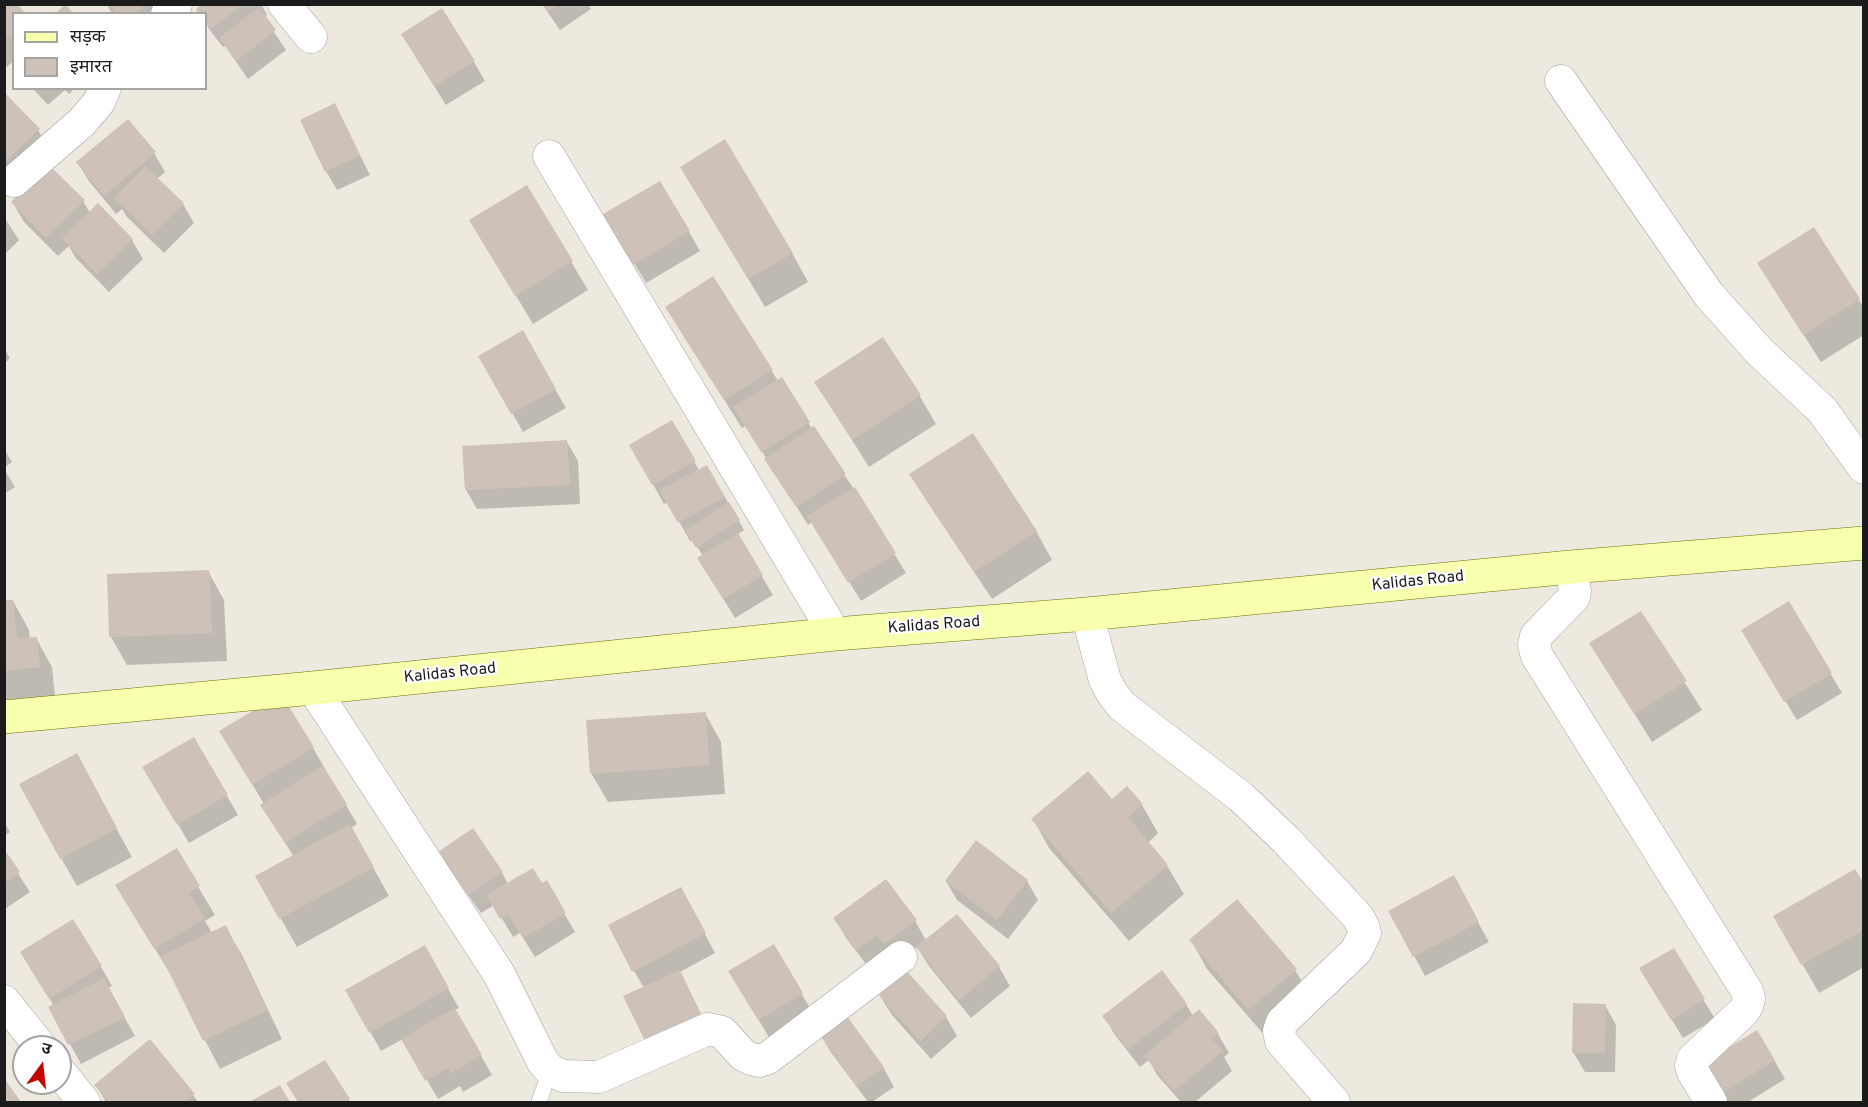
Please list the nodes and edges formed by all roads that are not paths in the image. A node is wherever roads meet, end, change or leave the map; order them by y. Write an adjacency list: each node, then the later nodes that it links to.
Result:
1 (284, 4): 2 (street)
2 (311, 38)
3 (1561, 81): 7 (street)
4 (104, 90): 6 (street)
5 (549, 156): 11 (street)
6 (14, 182)
7 (1863, 468)
8 (1863, 543): 9 (street, Kalidas Road)
9 (1571, 567): 10 (street, Kalidas Road); 22 (street)
10 (1087, 614): 11 (street, Kalidas Road); 21 (street)
11 (835, 634): 12 (street, Kalidas Road)
12 (313, 688): 13 (street, Kalidas Road); 17 (street)
13 (4, 717)
14 (901, 957): 17 (street)
15 (4, 1001): 16 (street)
16 (31, 1035)
17 (550, 1070): 20 (lane)
18 (72, 1087): 19 (street)
19 (84, 1102)
20 (539, 1102)
21 (1334, 1102)
22 (1711, 1102)

